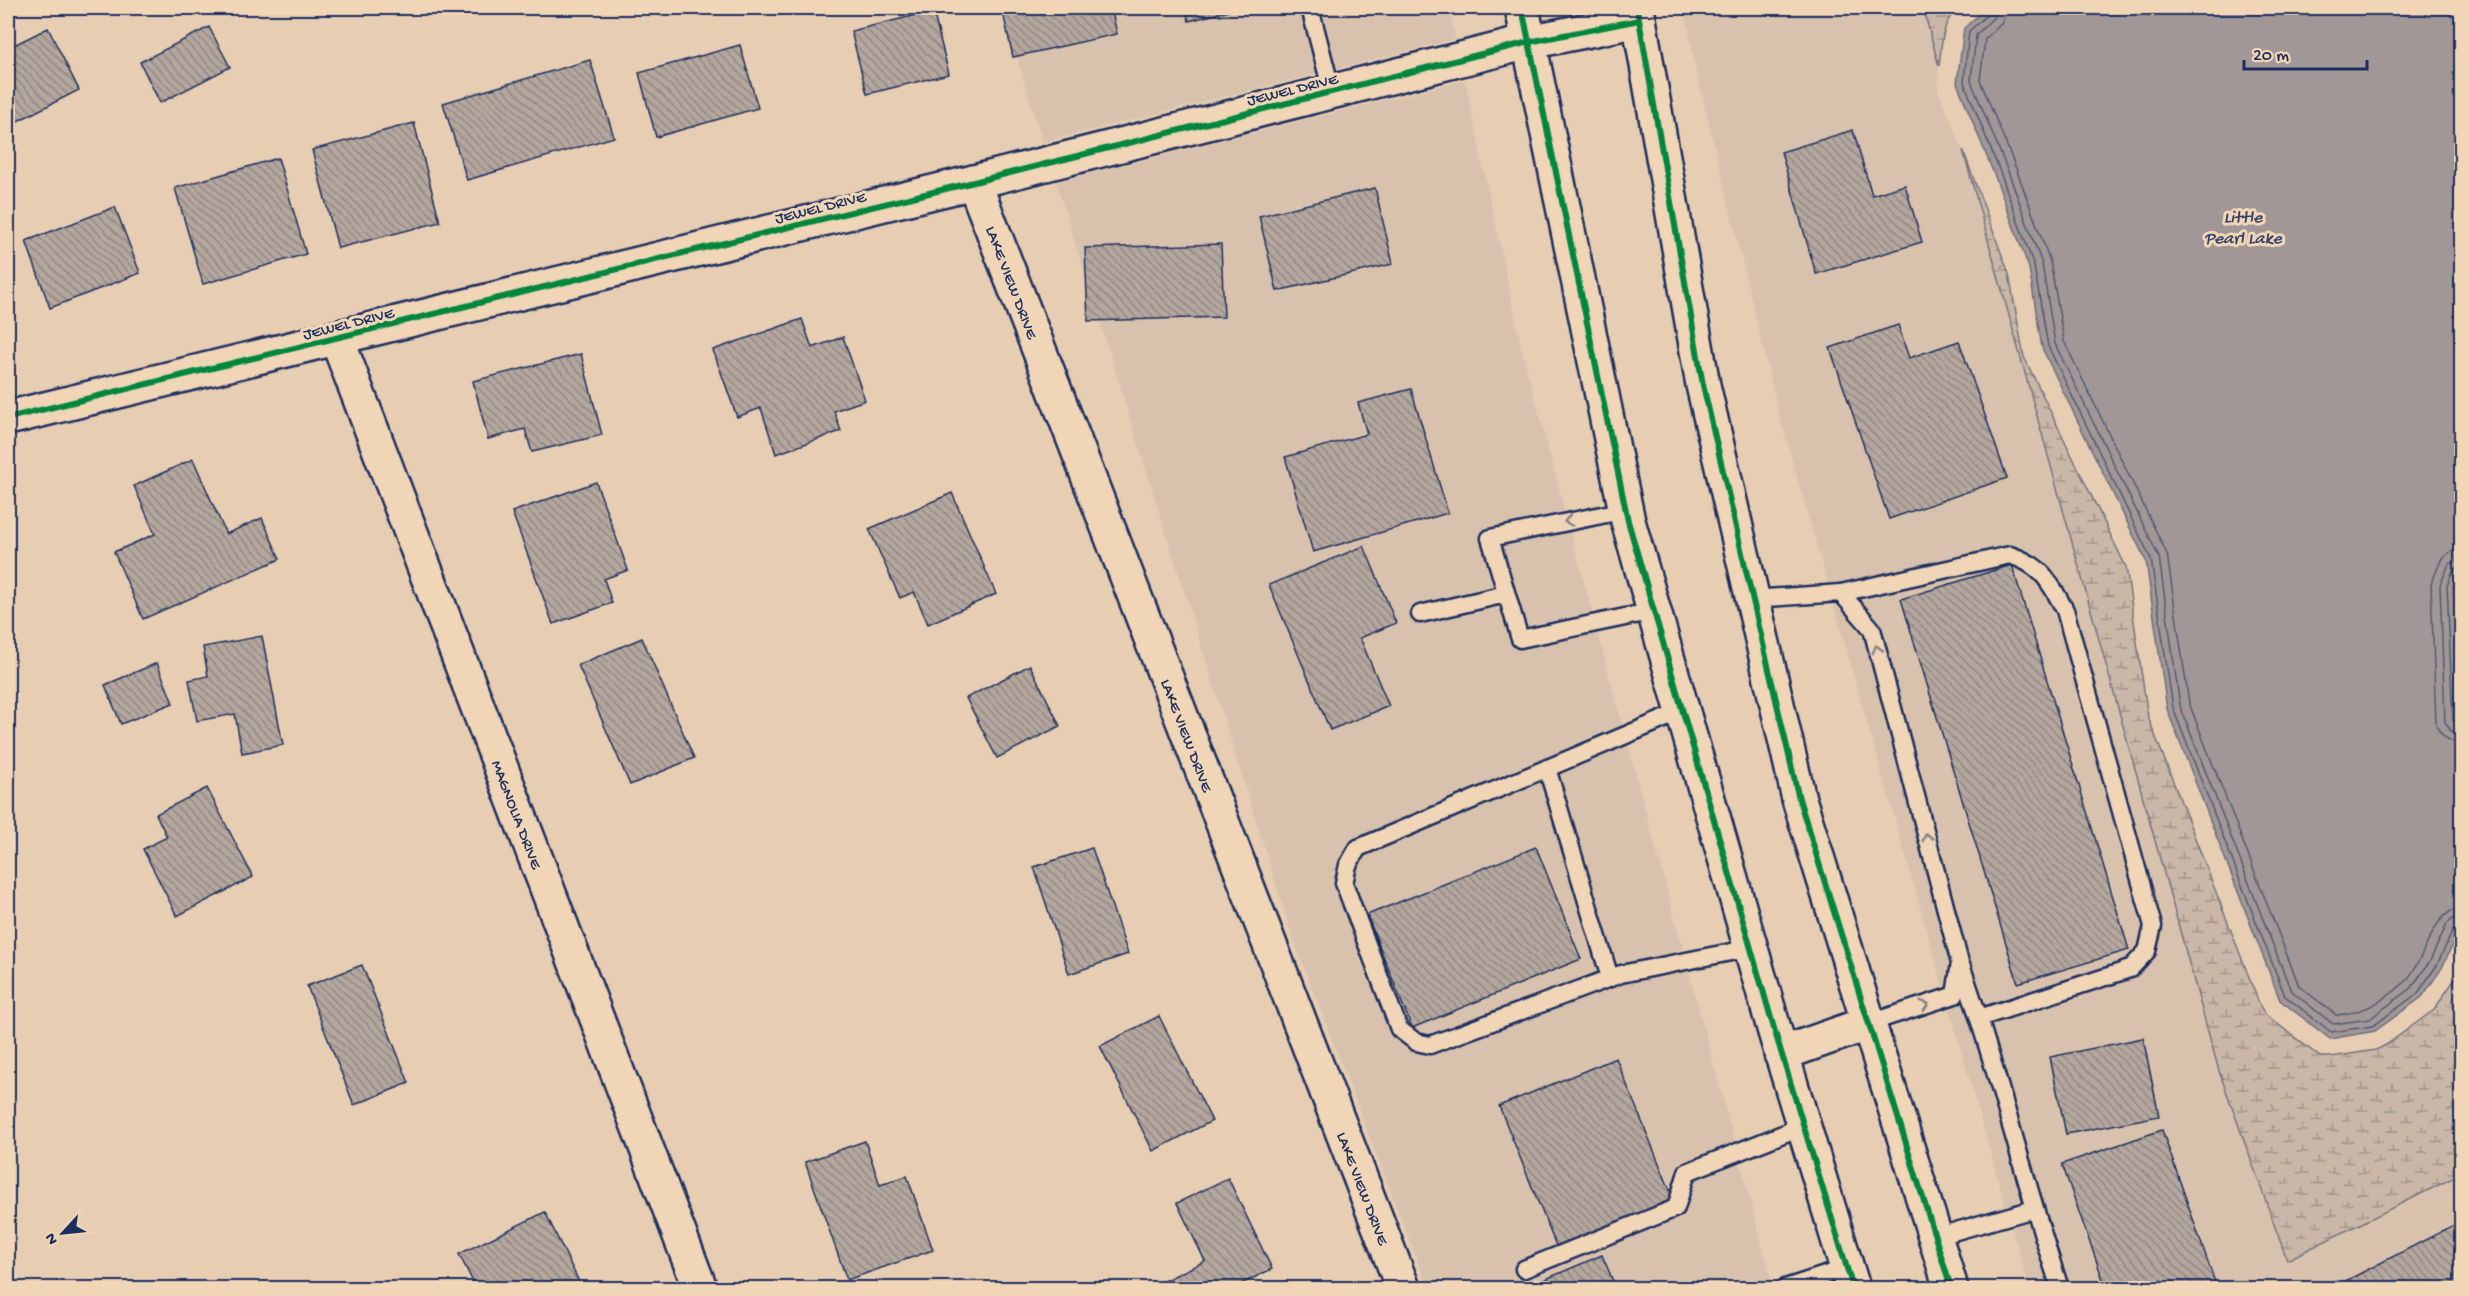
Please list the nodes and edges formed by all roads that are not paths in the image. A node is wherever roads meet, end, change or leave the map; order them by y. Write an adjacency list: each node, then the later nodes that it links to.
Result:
1 (1310, 8): 5 (lane)
2 (1522, 8): 4 (street)
3 (1638, 14): 4 (street, JEWEL DRIVE); 12 (street)
4 (1529, 42): 5 (street, JEWEL DRIVE); 9 (street)
5 (1332, 92): 6 (street, JEWEL DRIVE)
6 (974, 182): 7 (street, JEWEL DRIVE); 29 (street, LAKE VIEW DRIVE)
7 (336, 339): 8 (street, JEWEL DRIVE); 28 (street, MAGNOLIA DRIVE)
8 (8, 418)
9 (1626, 510): 11 (lane, one-way to 11); 13 (street)
10 (1841, 593): 12 (lane); 18 (lane, one-way to 10); 20 (lane)
11 (1506, 594): 13 (lane); 14 (lane)
12 (1752, 599): 21 (street)
13 (1654, 611): 15 (street)
14 (1420, 614)
15 (1683, 711): 16 (lane); 17 (street)
16 (1547, 768): 19 (lane); 19 (lane)
17 (1751, 948): 19 (lane); 22 (street)
18 (1960, 963): 20 (lane); 21 (lane, one-way to 18)
19 (1610, 978)
20 (1979, 1018): 24 (lane)
21 (1869, 1023): 22 (street); 25 (street)
22 (1781, 1054): 23 (street)
23 (1803, 1126): 26 (lane); 27 (street)
24 (2034, 1209): 25 (lane); 32 (lane)
25 (1935, 1237): 31 (street)
26 (1524, 1269)
27 (1850, 1278): 30 (lane)
28 (700, 1288)
29 (1403, 1288)
30 (1785, 1288)
31 (1951, 1288)
32 (2060, 1288)

